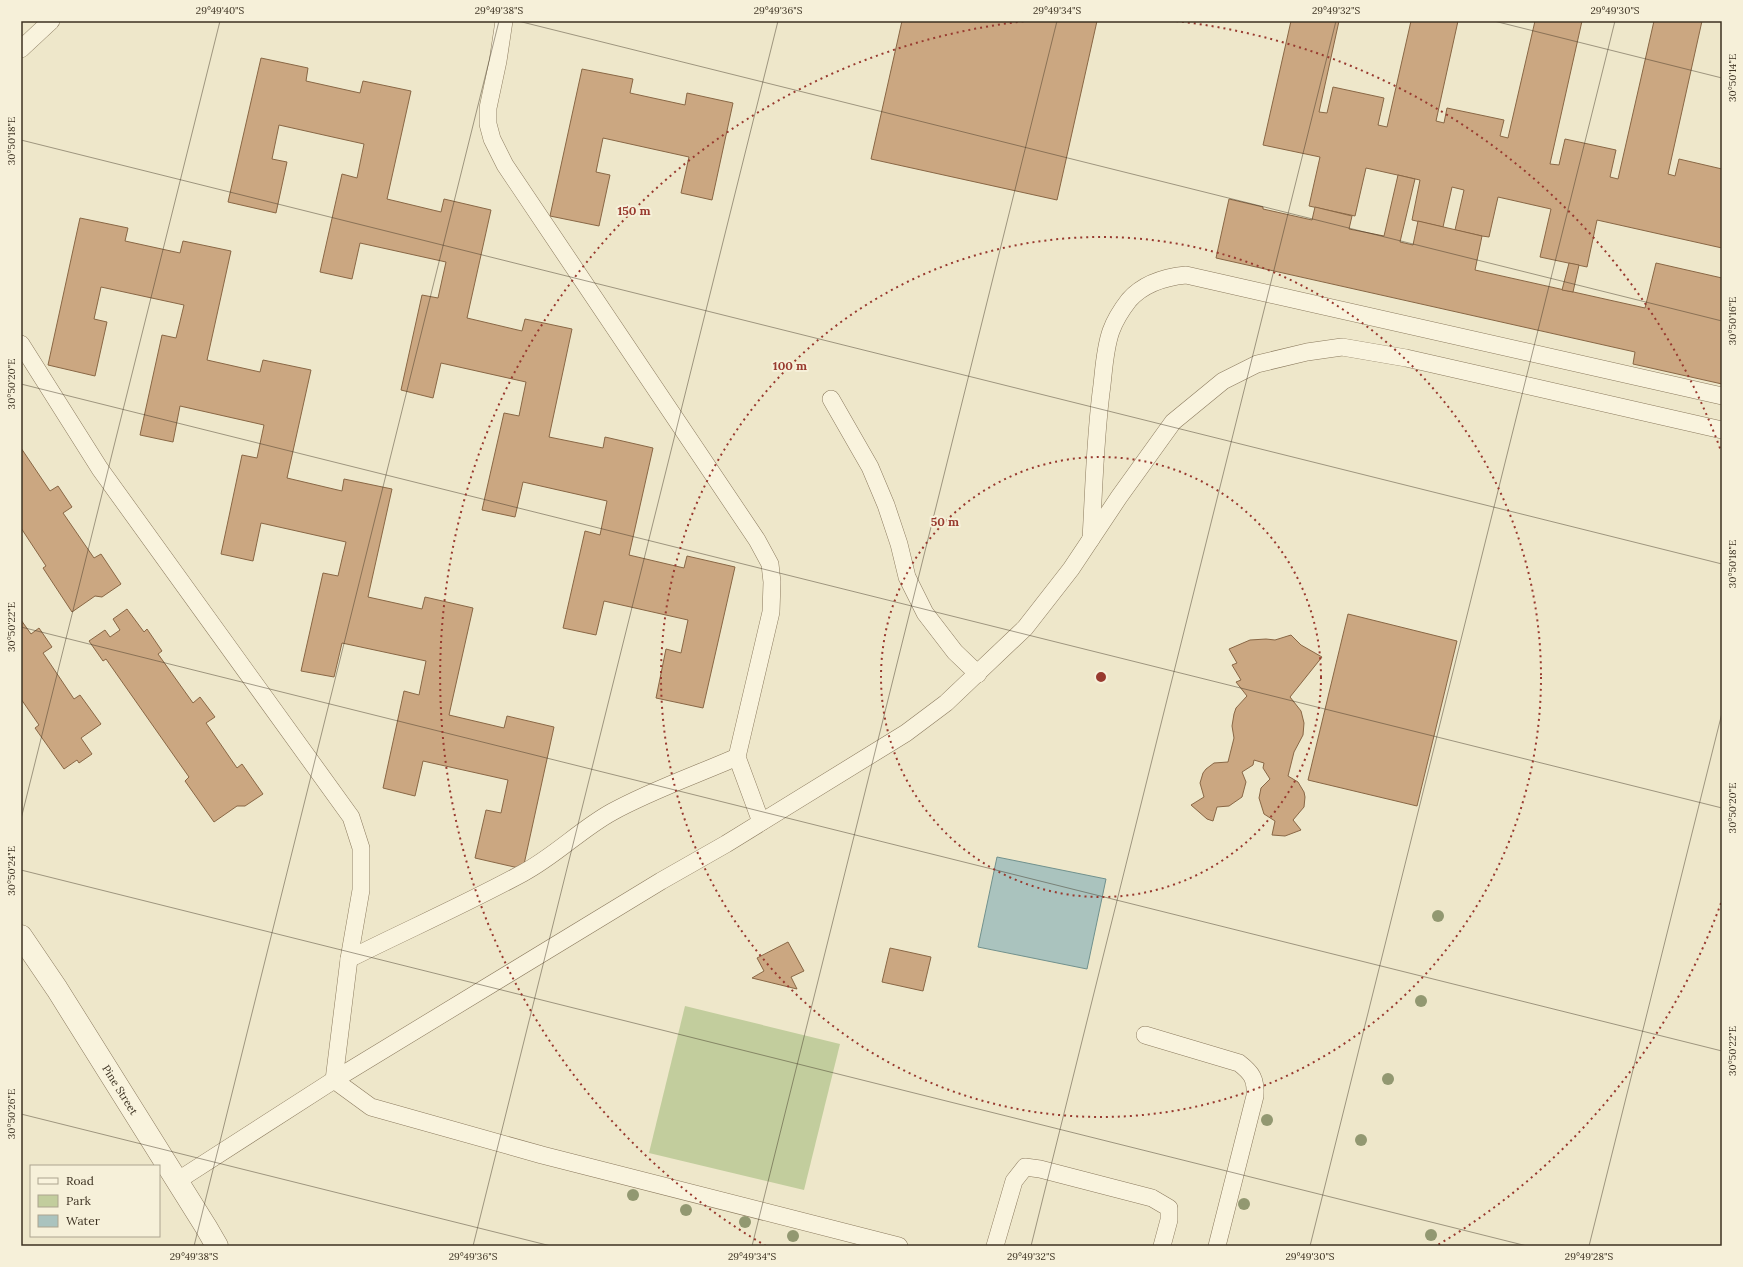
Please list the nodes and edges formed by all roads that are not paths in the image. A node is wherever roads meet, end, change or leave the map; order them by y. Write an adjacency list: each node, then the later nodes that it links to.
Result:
1 (51, 21): 3 (lane)
2 (504, 21): 10 (lane)
3 (21, 49)
4 (21, 344): 13 (lane)
5 (1722, 396): 8 (lane)
6 (831, 399): 9 (lane)
7 (1722, 430): 8 (lane)
8 (1091, 540): 9 (lane)
9 (978, 674): 11 (lane)
10 (737, 757): 11 (lane); 13 (lane)
11 (762, 822): 15 (lane)
12 (21, 936): 16 (street, Pine Street)
13 (349, 959): 15 (lane)
14 (1145, 1035): 21 (lane)
15 (334, 1080): 16 (lane); 18 (lane)
16 (177, 1181): 17 (street, Pine Street)
17 (217, 1246)
18 (899, 1246)
19 (995, 1246): 20 (lane)
20 (1162, 1246)
21 (1217, 1246)

